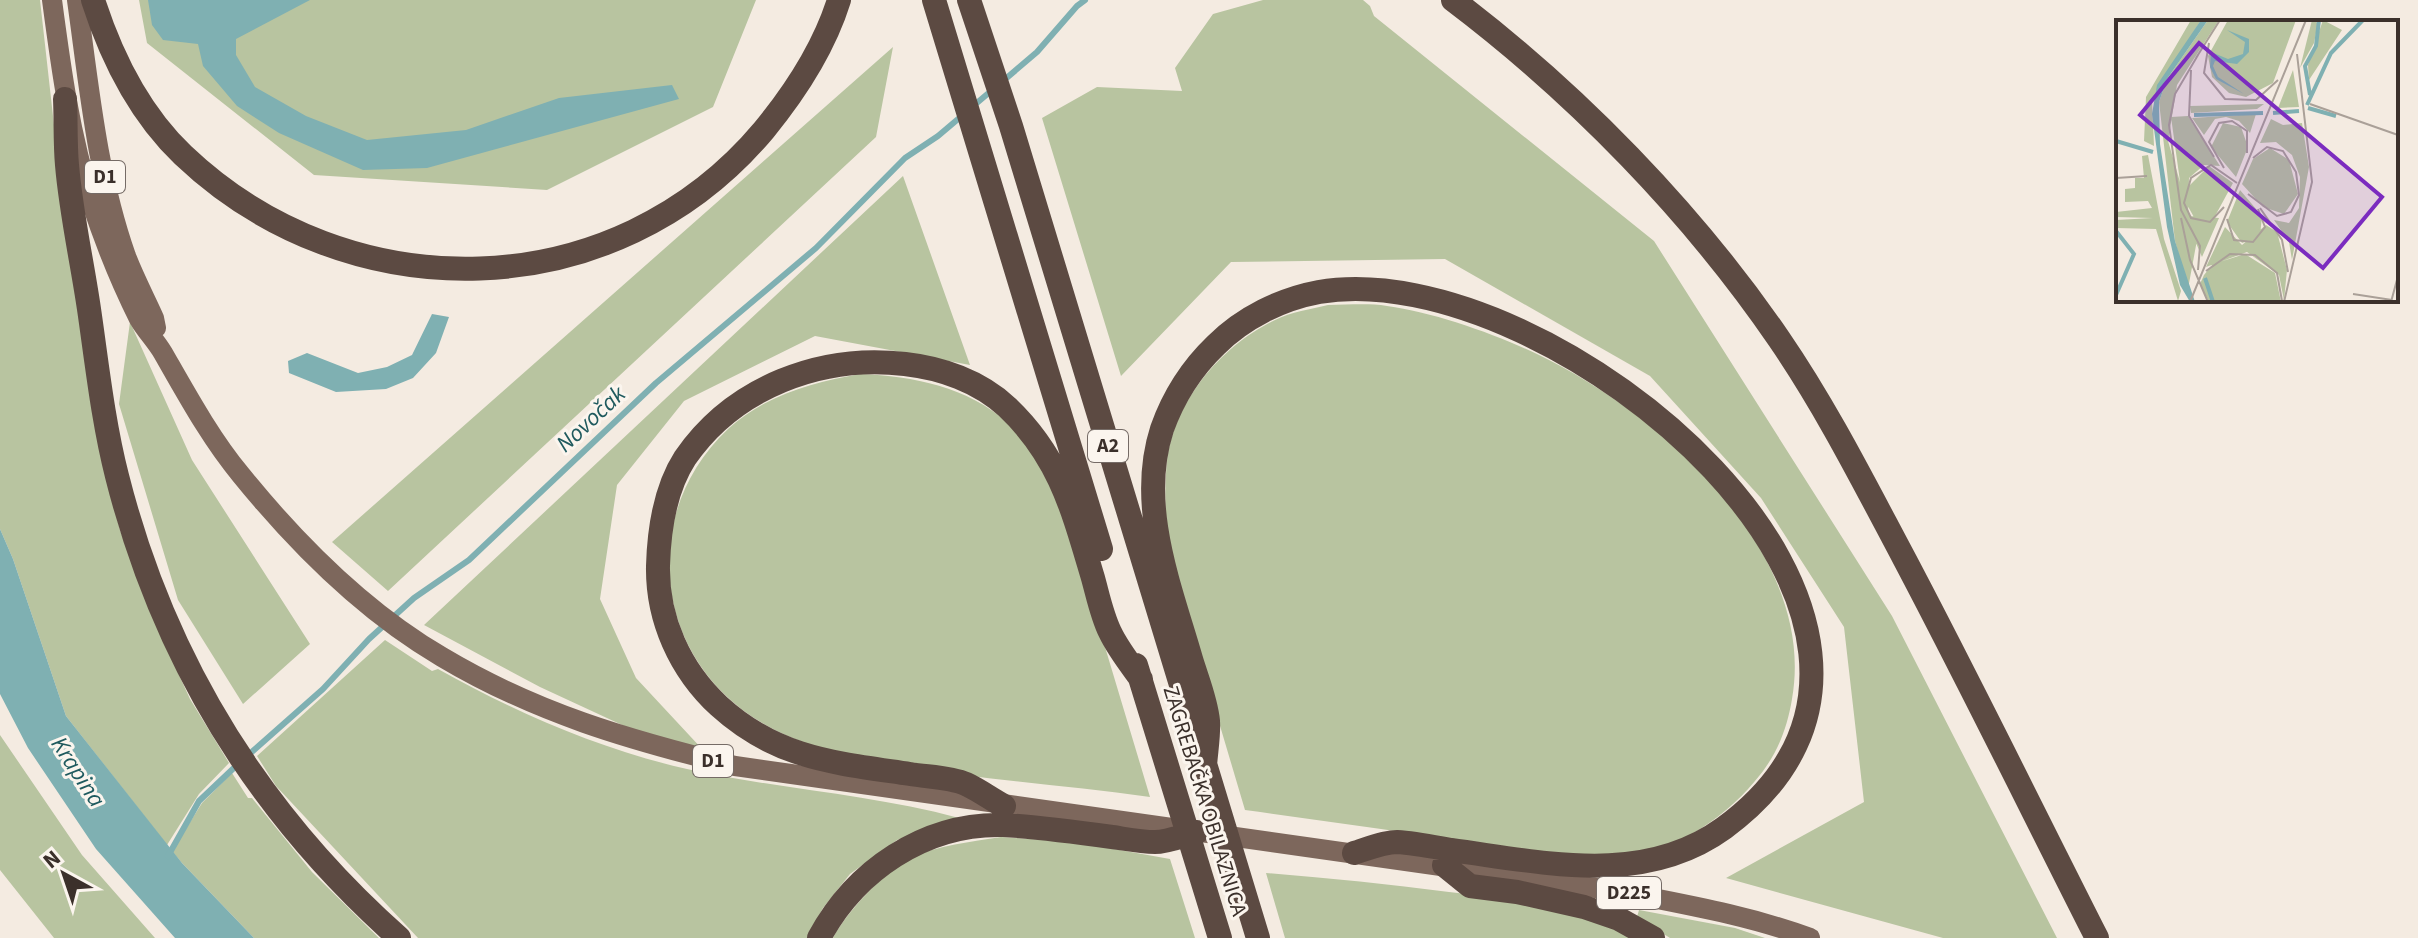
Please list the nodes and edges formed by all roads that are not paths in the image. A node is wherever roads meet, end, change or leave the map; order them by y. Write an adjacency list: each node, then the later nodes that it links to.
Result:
1 (52, 0): 8 (main road, D1)
2 (77, 0): 9 (main road, D1)
3 (93, 0): 4 (highway)
4 (839, 0)
5 (934, 0): 10 (highway, A2)
6 (969, 0): 11 (highway, A2)
7 (1453, 0): 23 (highway)
8 (65, 99): 9 (main road, D1); 17 (highway)
9 (159, 348): 12 (main road, D1)
10 (1141, 679): 12 (highway); 19 (highway, ZAGREBAČKA OBILAZNICA / A2)
11 (1205, 766): 15 (highway); 20 (highway, ZAGREBAČKA OBILAZNICA / A2)
12 (1004, 806): 13 (main road, D1)
13 (1095, 826): 14 (highway); 18 (highway)
14 (1197, 832): 15 (main road)
15 (1354, 853): 16 (main road, D225)
16 (1444, 865): 21 (highway); 22 (main road, D225)
17 (399, 938)
18 (819, 938)
19 (1220, 938)
20 (1258, 938)
21 (1653, 938)
22 (1810, 938)
23 (2097, 938)

